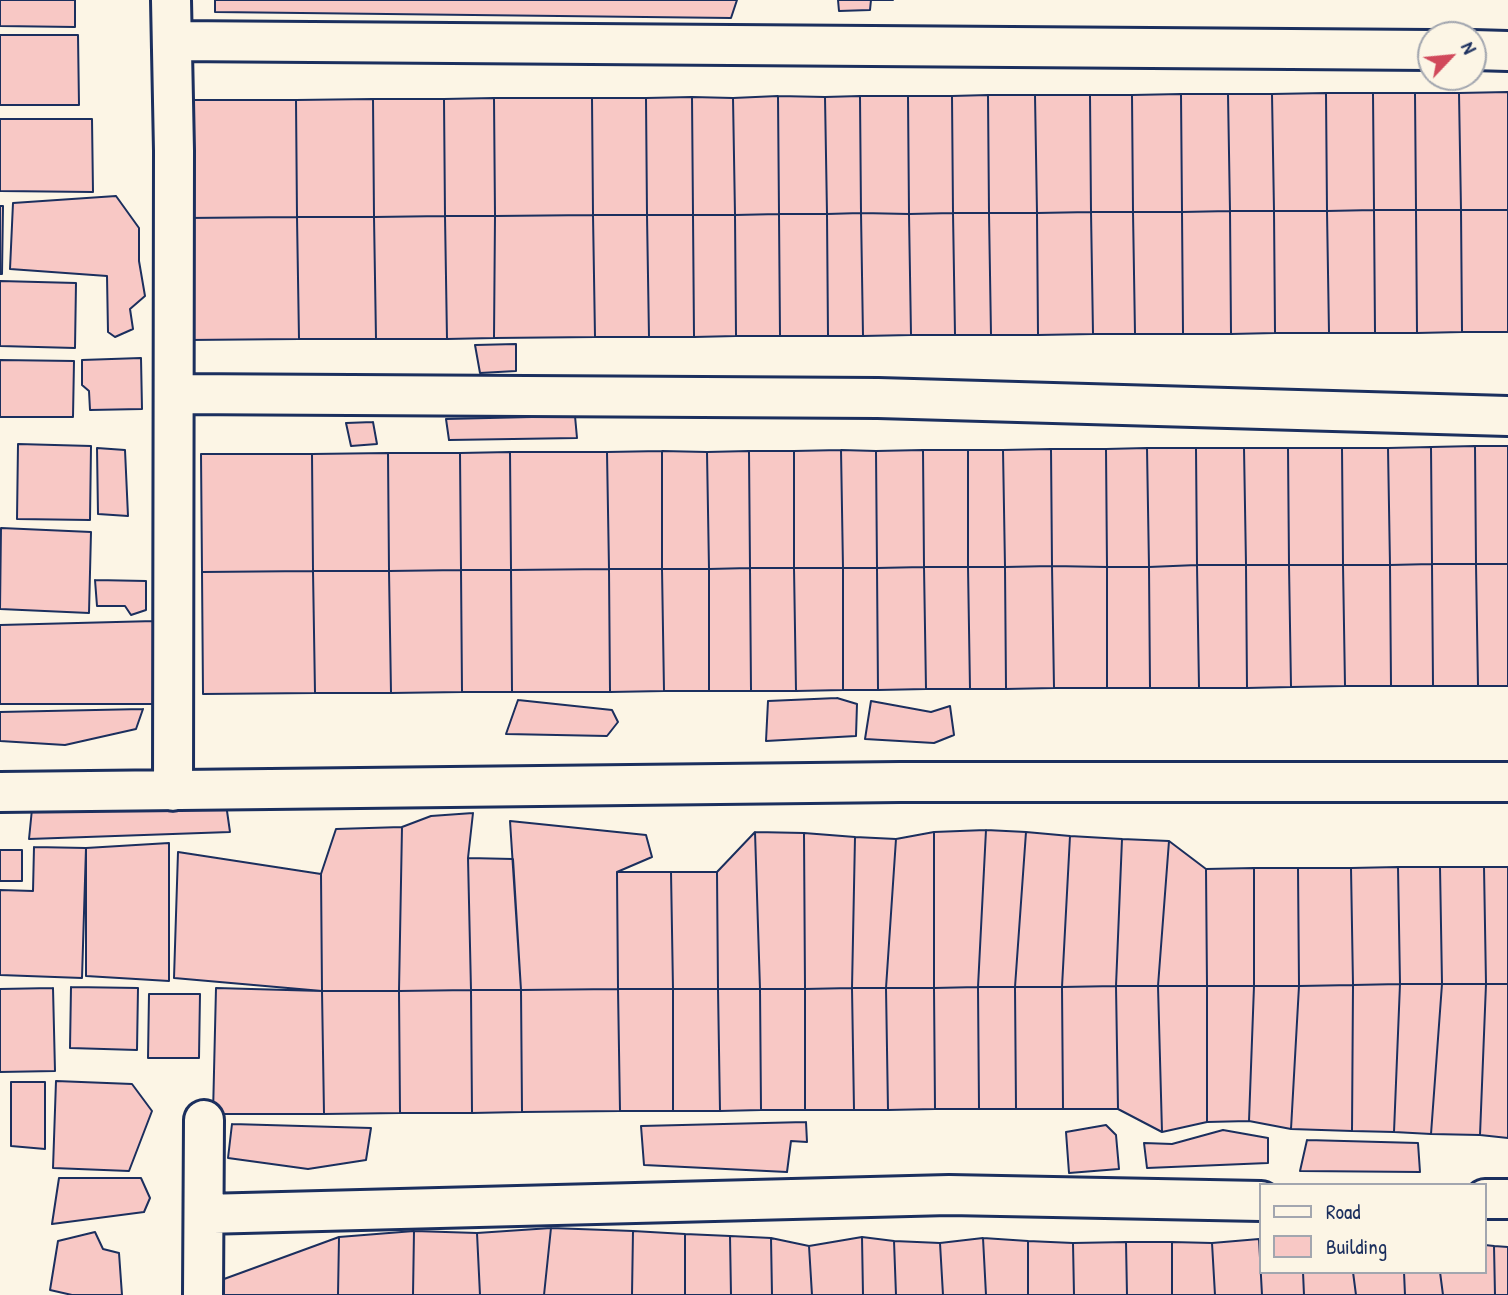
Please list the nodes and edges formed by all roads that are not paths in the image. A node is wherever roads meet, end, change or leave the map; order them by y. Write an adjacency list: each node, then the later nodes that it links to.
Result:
1 (171, 0): 2 (street)
2 (172, 41): 3 (street); 6 (street)
3 (1417, 50)
4 (1487, 50): 5 (street)
5 (1508, 51)
6 (175, 394): 7 (street); 9 (street)
7 (1508, 416)
8 (1508, 782): 9 (street)
9 (173, 791): 10 (street)
10 (0, 792)
11 (204, 1120): 15 (street)
12 (1487, 1199): 13 (street)
13 (1508, 1199)
14 (1260, 1201): 15 (street)
15 (204, 1214): 16 (street)
16 (203, 1295)

